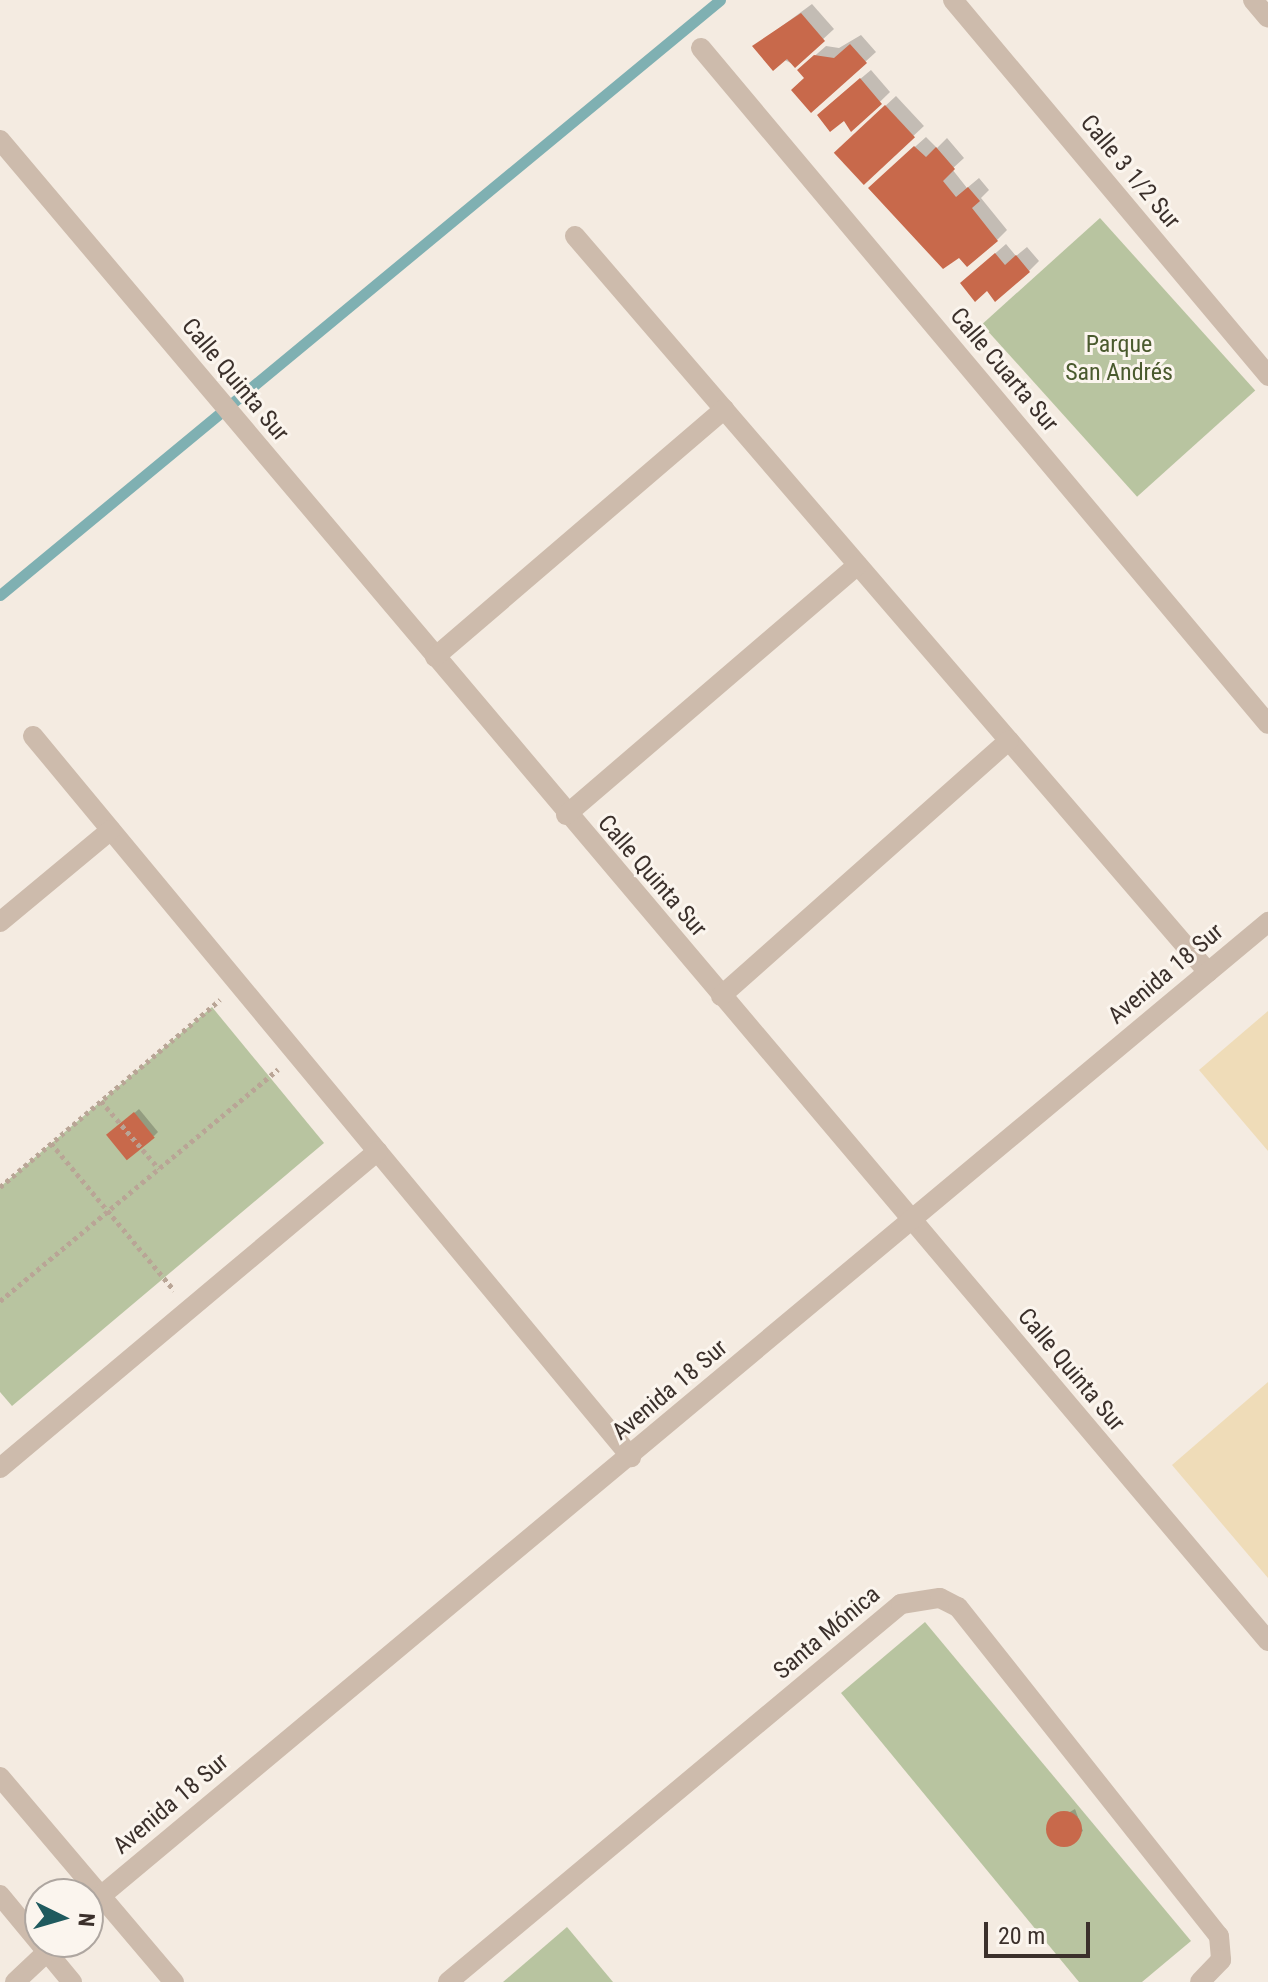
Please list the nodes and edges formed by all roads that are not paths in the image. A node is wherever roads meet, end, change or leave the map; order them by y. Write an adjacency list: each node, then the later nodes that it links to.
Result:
1 (953, 0): 7 (street, Calle 3 1/2 Sur)
2 (1253, 0): 3 (street)
3 (1268, 18)
4 (701, 48): 11 (street, Calle Cuarta Sur)
5 (0, 140): 10 (street, Calle Quinta Sur)
6 (575, 236): 8 (street)
7 (1268, 376)
8 (724, 409): 9 (street); 10 (street)
9 (858, 565): 13 (street); 14 (street)
10 (435, 657): 14 (street, Calle Quinta Sur)
11 (1268, 724)
12 (33, 736): 15 (street)
13 (1009, 740): 18 (street); 19 (street)
14 (566, 815): 19 (street, Calle Quinta Sur)
15 (111, 830): 16 (street); 20 (street)
16 (0, 922)
17 (1268, 922): 18 (street, Avenida 18 Sur)
18 (1208, 972): 21 (street, Avenida 18 Sur)
19 (721, 996): 21 (street, Calle Quinta Sur)
20 (378, 1151): 22 (street); 23 (street)
21 (913, 1223): 22 (street, Avenida 18 Sur); 24 (street, Calle Quinta Sur)
22 (631, 1457): 27 (street, Avenida 18 Sur)
23 (2, 1462)
24 (1268, 1641)
25 (0, 1777): 26 (street)
26 (87, 1878)
27 (104, 1893)
28 (0, 1895): 30 (street)
29 (104, 1897): 35 (street)
30 (24, 1924)
31 (41, 1958): 33 (street)
32 (52, 1958): 34 (street)
33 (15, 1982)
34 (72, 1982)
35 (174, 1982)
36 (448, 1982): 37 (street, Santa Mónica)
37 (1200, 1982)

